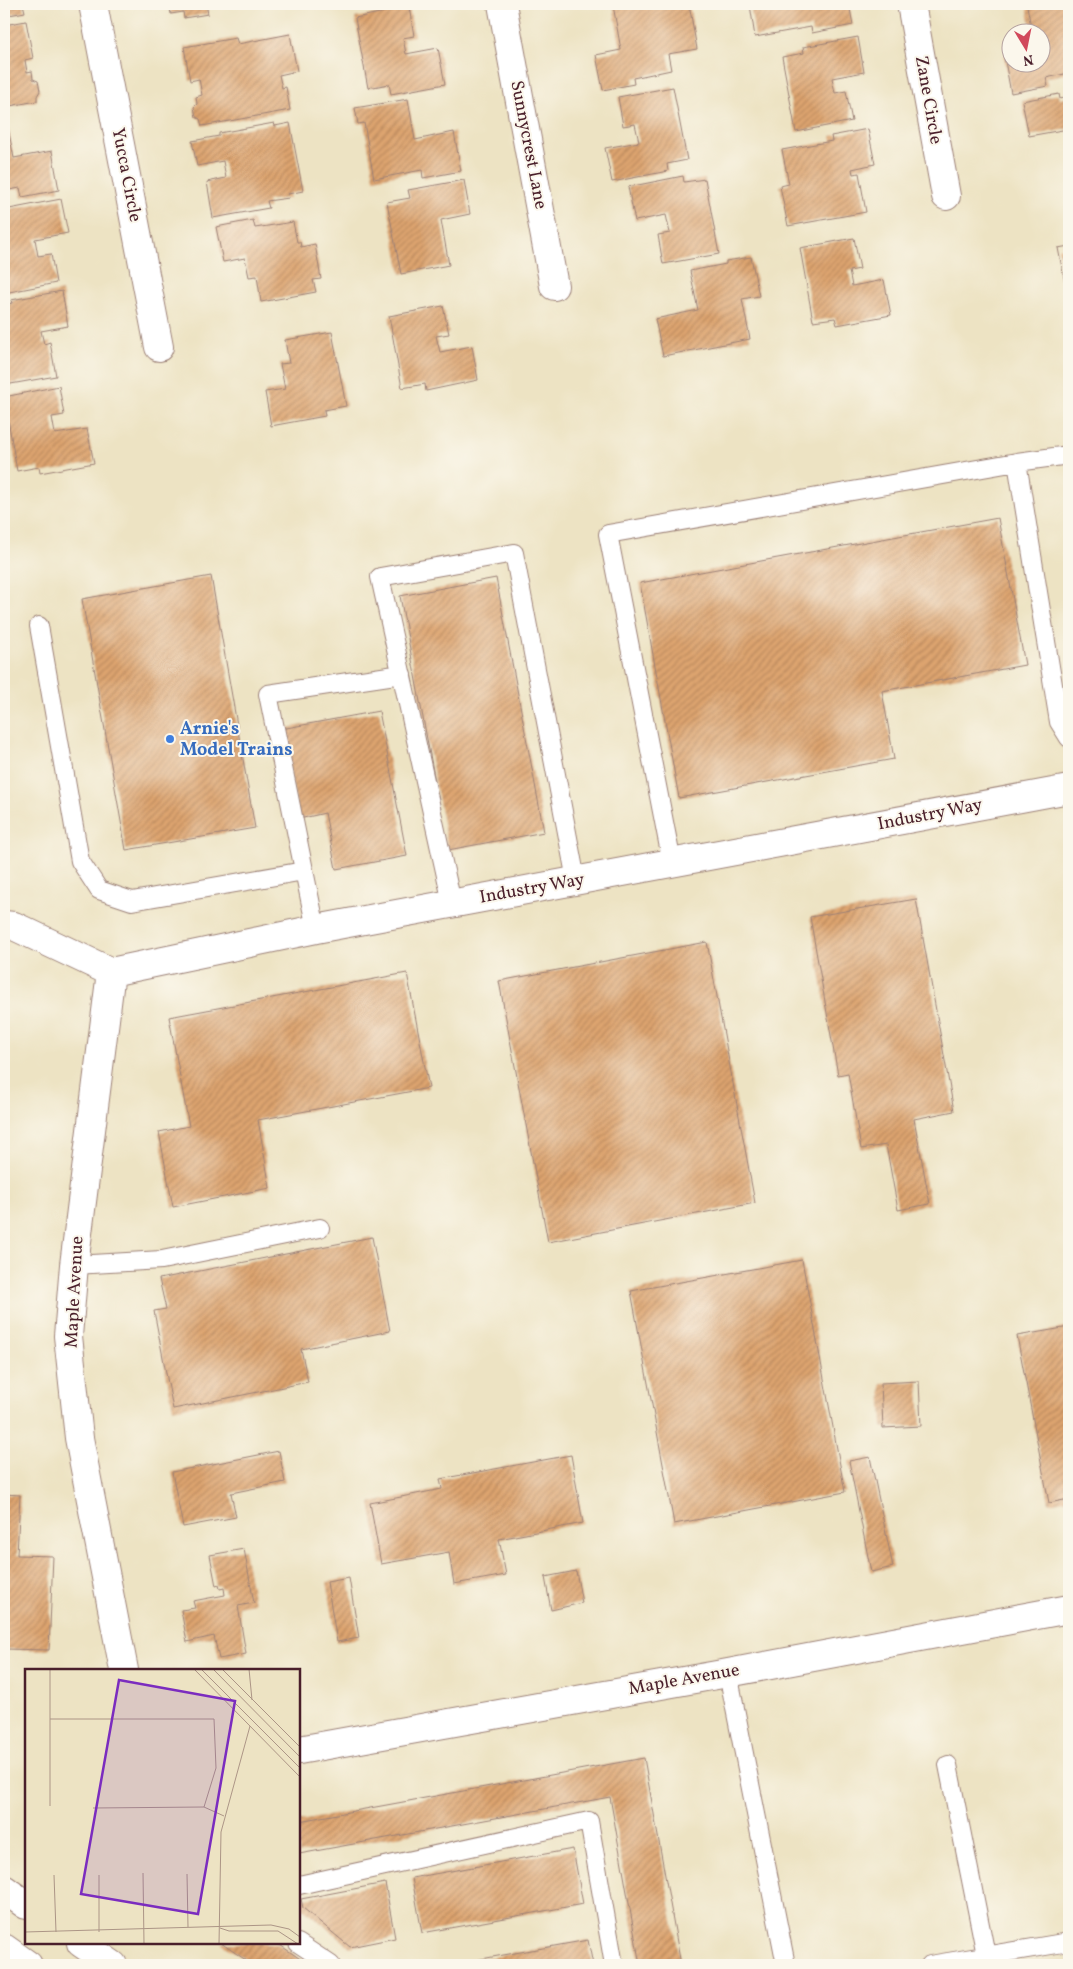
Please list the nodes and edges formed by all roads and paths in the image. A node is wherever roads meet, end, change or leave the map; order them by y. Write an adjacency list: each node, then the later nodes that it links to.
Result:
1 (93, 4): 6 (main road, Yucca Circle)
2 (502, 4): 5 (main road, Sunnycrest Lane)
3 (911, 4): 4 (main road, Zane Circle)
4 (946, 196)
5 (554, 286)
6 (159, 347)
7 (1069, 455): 8 (lane)
8 (1018, 462): 11 (lane); 13 (lane)
9 (39, 626): 14 (lane)
10 (402, 674): 14 (lane); 15 (lane); 16 (lane)
11 (1069, 738)
12 (1069, 789): 13 (main road, Industry Way)
13 (672, 863): 15 (main road, Industry Way)
14 (304, 871): 18 (lane)
15 (576, 880): 16 (main road, Industry Way)
16 (452, 904): 18 (main road, Industry Way)
17 (4, 925): 19 (main road)
18 (316, 929): 19 (main road, Industry Way)
19 (111, 972): 21 (main road, Maple Avenue)
20 (320, 1228): 21 (lane)
21 (74, 1264): 23 (main road, Maple Avenue)
22 (1069, 1608): 24 (main road, Maple Avenue)
23 (124, 1669)
24 (728, 1673): 25 (main road, Maple Avenue); 39 (lane)
25 (300, 1750)
26 (948, 1765): 34 (lane)
27 (300, 1885): 38 (lane)
28 (4, 1889): 29 (main road)
29 (25, 1904)
30 (1069, 1942): 34 (lane)
31 (82, 1944): 36 (main road)
32 (300, 1944): 37 (lane)
33 (4, 1948): 35 (main road)
34 (988, 1960): 40 (lane)
35 (28, 1965)
36 (113, 1965)
37 (331, 1965)
38 (614, 1965)
39 (786, 1965)
40 (930, 1965)

